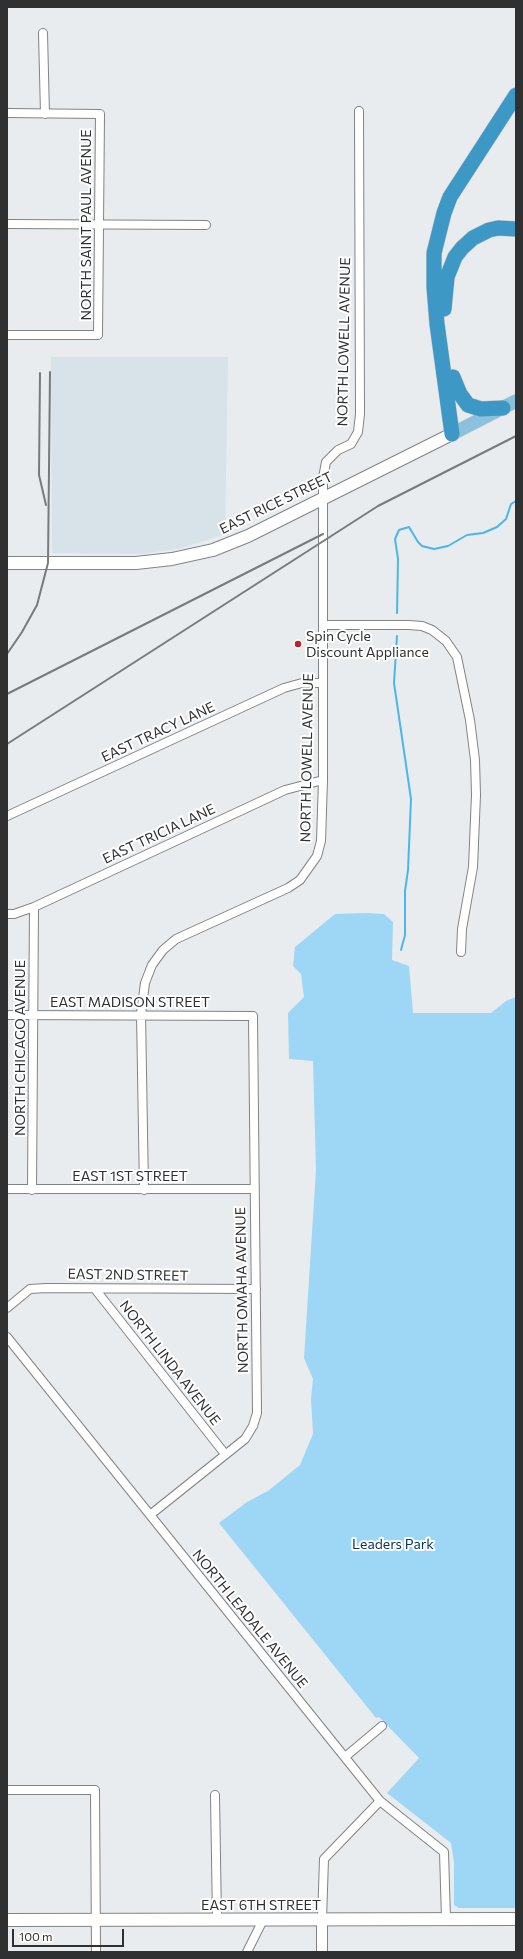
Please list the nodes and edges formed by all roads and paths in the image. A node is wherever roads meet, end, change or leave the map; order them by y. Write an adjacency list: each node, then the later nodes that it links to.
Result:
1 (44, 33): 5 (street)
2 (516, 94): 13 (highway)
3 (359, 111): 14 (street, NORTH LOWELL AVENUE)
4 (7, 113): 5 (street)
5 (45, 114): 7 (street, NORTH SAINT PAUL AVENUE)
6 (7, 224): 7 (street)
7 (99, 224): 8 (street); 10 (street, NORTH SAINT PAUL AVENUE)
8 (206, 225)
9 (516, 229): 11 (highway)
10 (7, 335)
11 (453, 377): 12 (highway); 13 (highway)
12 (509, 404): 13 (main road, EAST RICE STREET)
13 (456, 431): 14 (main road, EAST RICE STREET)
14 (323, 499): 15 (main road, EAST RICE STREET); 16 (street, NORTH LOWELL AVENUE)
15 (7, 563)
16 (323, 625): 17 (street, NORTH LOWELL AVENUE); 22 (street)
17 (323, 683): 18 (street, NORTH LOWELL AVENUE); 19 (street, EAST TRACY LANE)
18 (323, 780): 20 (street, EAST TRICIA LANE); 23 (street, NORTH LOWELL AVENUE)
19 (7, 816)
20 (34, 907): 21 (street, EAST TRICIA LANE); 25 (street, NORTH CHICAGO AVENUE)
21 (7, 914)
22 (461, 952)
23 (141, 1014): 25 (street, EAST MADISON STREET); 26 (street, EAST MADISON STREET); 30 (street)
24 (7, 1015): 25 (street, EAST MADISON STREET)
25 (33, 1015): 29 (street, NORTH CHICAGO AVENUE)
26 (252, 1016): 28 (street, NORTH OMAHA AVENUE)
27 (7, 1189): 29 (street, EAST 1ST STREET)
28 (254, 1189): 30 (street, EAST 1ST STREET); 32 (street, NORTH OMAHA AVENUE)
29 (32, 1190): 30 (street, EAST 1ST STREET)
30 (144, 1190)
31 (95, 1289): 32 (street, EAST 2ND STREET); 33 (street, EAST 2ND STREET); 35 (street, NORTH LINDA AVENUE)
32 (256, 1289): 35 (street, NORTH OMAHA AVENUE)
33 (7, 1308)
34 (7, 1337): 36 (street, NORTH LEADALE AVENUE)
35 (225, 1454): 36 (street, NORTH OMAHA AVENUE)
36 (150, 1515): 38 (street, NORTH LEADALE AVENUE)
37 (382, 1726): 38 (street)
38 (345, 1757): 41 (street, NORTH LEADALE AVENUE)
39 (7, 1790): 43 (street)
40 (215, 1795): 44 (street)
41 (380, 1801): 46 (street); 47 (street, NORTH LEADALE AVENUE)
42 (7, 1920): 43 (main road, EAST 6TH STREET)
43 (96, 1920): 44 (main road, EAST 6TH STREET); 49 (street)
44 (217, 1920): 45 (main road, EAST 6TH STREET)
45 (263, 1920): 46 (main road, EAST 6TH STREET); 50 (street)
46 (322, 1920): 47 (main road, EAST 6TH STREET); 51 (street)
47 (446, 1920): 48 (main road, EAST 6TH STREET)
48 (516, 1920)
49 (96, 1952)
50 (246, 1952)
51 (322, 1952)

